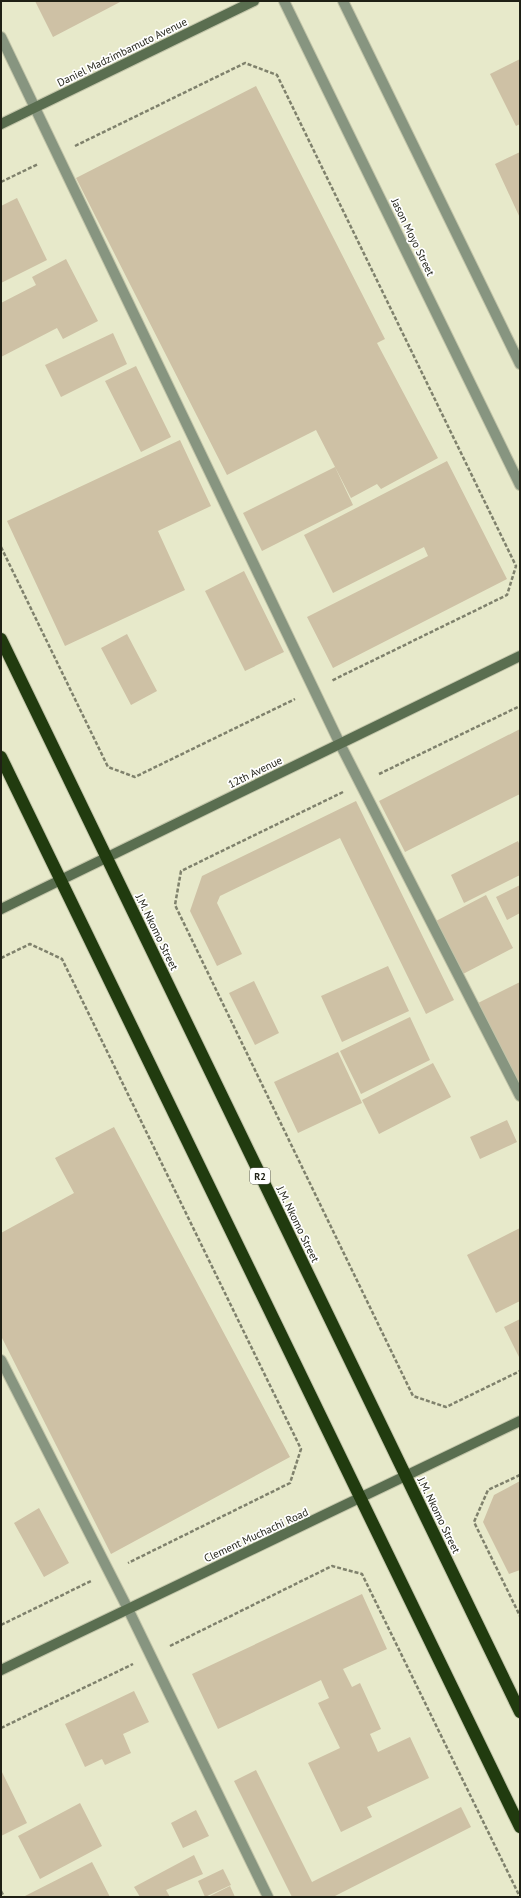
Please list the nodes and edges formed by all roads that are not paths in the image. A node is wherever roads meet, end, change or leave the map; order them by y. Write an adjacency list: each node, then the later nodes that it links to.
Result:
1 (254, 1): 5 (main road, Daniel Madzimbamuto Avenue)
2 (284, 1): 8 (street, Jason Moyo Street)
3 (343, 1): 7 (street)
4 (1, 37): 5 (street)
5 (35, 107): 6 (main road, Daniel Madzimbamuto Avenue); 11 (street)
6 (1, 124)
7 (520, 364)
8 (520, 484)
9 (1, 639): 13 (highway, J.M. Nkomo Street / R2)
10 (520, 656): 11 (main road, 12th Avenue)
11 (340, 744): 13 (main road, 12th Avenue); 16 (street)
12 (1, 757): 14 (highway)
13 (107, 858): 14 (main road, 12th Avenue); 19 (highway, J.M. Nkomo Street / R2)
14 (61, 880): 15 (main road, 12th Avenue); 20 (highway)
15 (1, 910)
16 (520, 1096)
17 (1, 1360): 21 (street)
18 (520, 1421): 19 (main road, Clement Muchachi Road)
19 (406, 1477): 20 (main road, Clement Muchachi Road); 23 (highway, J.M. Nkomo Street / R2)
20 (361, 1498): 21 (main road, Clement Muchachi Road); 24 (highway)
21 (128, 1609): 22 (main road, Clement Muchachi Road); 25 (street)
22 (1, 1670)
23 (520, 1712)
24 (520, 1827)
25 (268, 1897)

